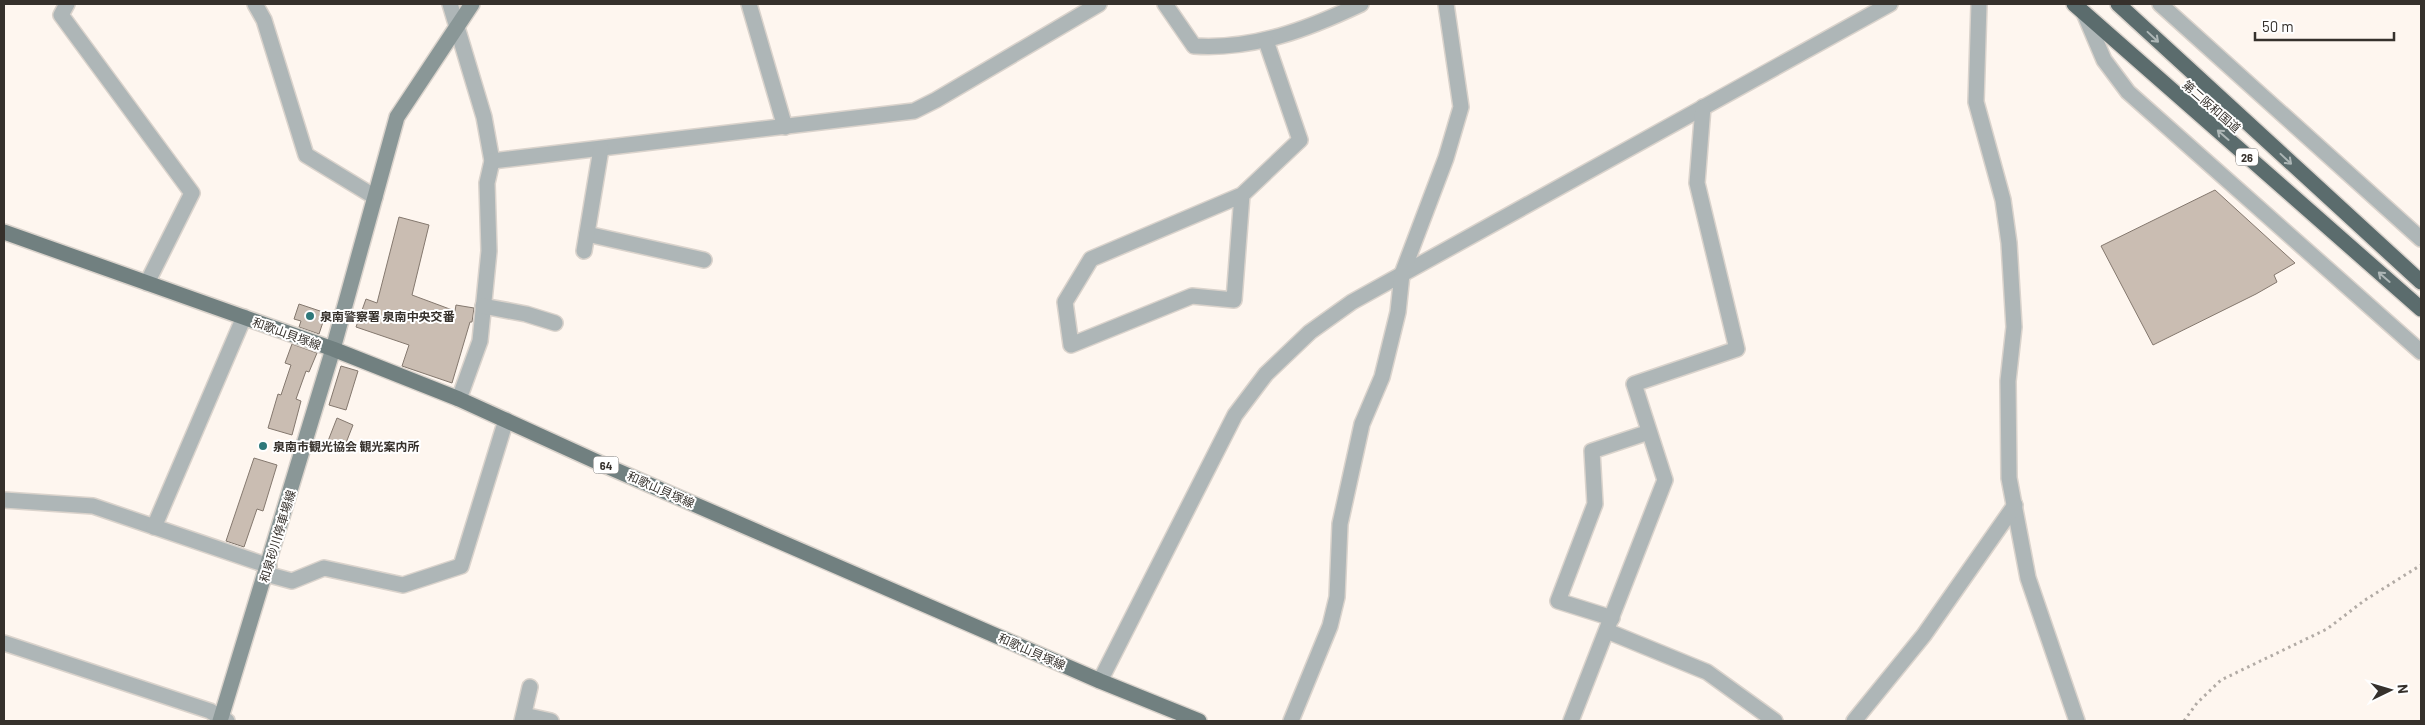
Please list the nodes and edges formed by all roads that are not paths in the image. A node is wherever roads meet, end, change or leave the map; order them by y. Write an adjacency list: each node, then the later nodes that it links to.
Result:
1 (67, 4): 30 (street)
2 (255, 4): 22 (street)
3 (450, 4): 15 (street)
4 (472, 4): 15 (street, 和泉砂川停車場線)
5 (749, 4): 18 (street)
6 (1100, 4): 18 (street)
7 (1165, 4): 16 (street)
8 (1361, 4): 16 (street)
9 (1446, 4): 28 (street)
10 (1890, 4): 17 (street)
11 (1979, 4): 41 (street)
12 (2118, 4): 29 (highway, 第二阪和国道 / 26, one-way to 29)
13 (2160, 4): 25 (street)
14 (2079, 8): 32 (highway, 第二阪和国道 / 26, one-way to 14); 36 (street)
15 (457, 27): 20 (street); 22 (street, 和泉砂川停車場線)
16 (1266, 41): 21 (street)
17 (1703, 108): 28 (street); 39 (street)
18 (785, 127): 19 (street)
19 (601, 149): 20 (street); 24 (street)
20 (492, 161): 31 (street)
21 (1242, 195): 21 (street)
22 (375, 197): 35 (street, 和泉砂川停車場線)
23 (4, 232): 30 (main road, 和歌山貝塚線 / 64)
24 (587, 234): 26 (street); 27 (street)
25 (2421, 239)
26 (584, 251)
27 (704, 260)
28 (1402, 274): 46 (street); 52 (street)
29 (2421, 282)
30 (147, 283): 33 (main road, 和歌山貝塚線 / 64)
31 (483, 306): 34 (street); 37 (street)
32 (2421, 309)
33 (244, 317): 35 (main road, 和歌山貝塚線 / 64); 42 (street)
34 (555, 323)
35 (333, 350): 37 (main road, 和歌山貝塚線 / 64); 43 (street, 和泉砂川停車場線)
36 (2421, 352)
37 (459, 399): 38 (main road, 和歌山貝塚線 / 64)
38 (506, 420): 43 (street); 46 (main road, 和歌山貝塚線 / 64)
39 (1650, 432): 44 (street); 44 (street)
40 (4, 500): 42 (street)
41 (2015, 505): 55 (street); 56 (street)
42 (154, 527): 43 (street)
43 (267, 570): 49 (street, 和泉砂川停車場線)
44 (1610, 624): 53 (street); 54 (street)
45 (4, 643): 49 (street)
46 (1100, 681): 51 (main road, 和歌山貝塚線 / 64)
47 (530, 687): 48 (street)
48 (523, 718): 50 (street)
49 (223, 720)
50 (551, 721)
51 (1198, 721)
52 (1291, 721)
53 (1571, 721)
54 (1775, 721)
55 (1854, 721)
56 (2077, 721)

